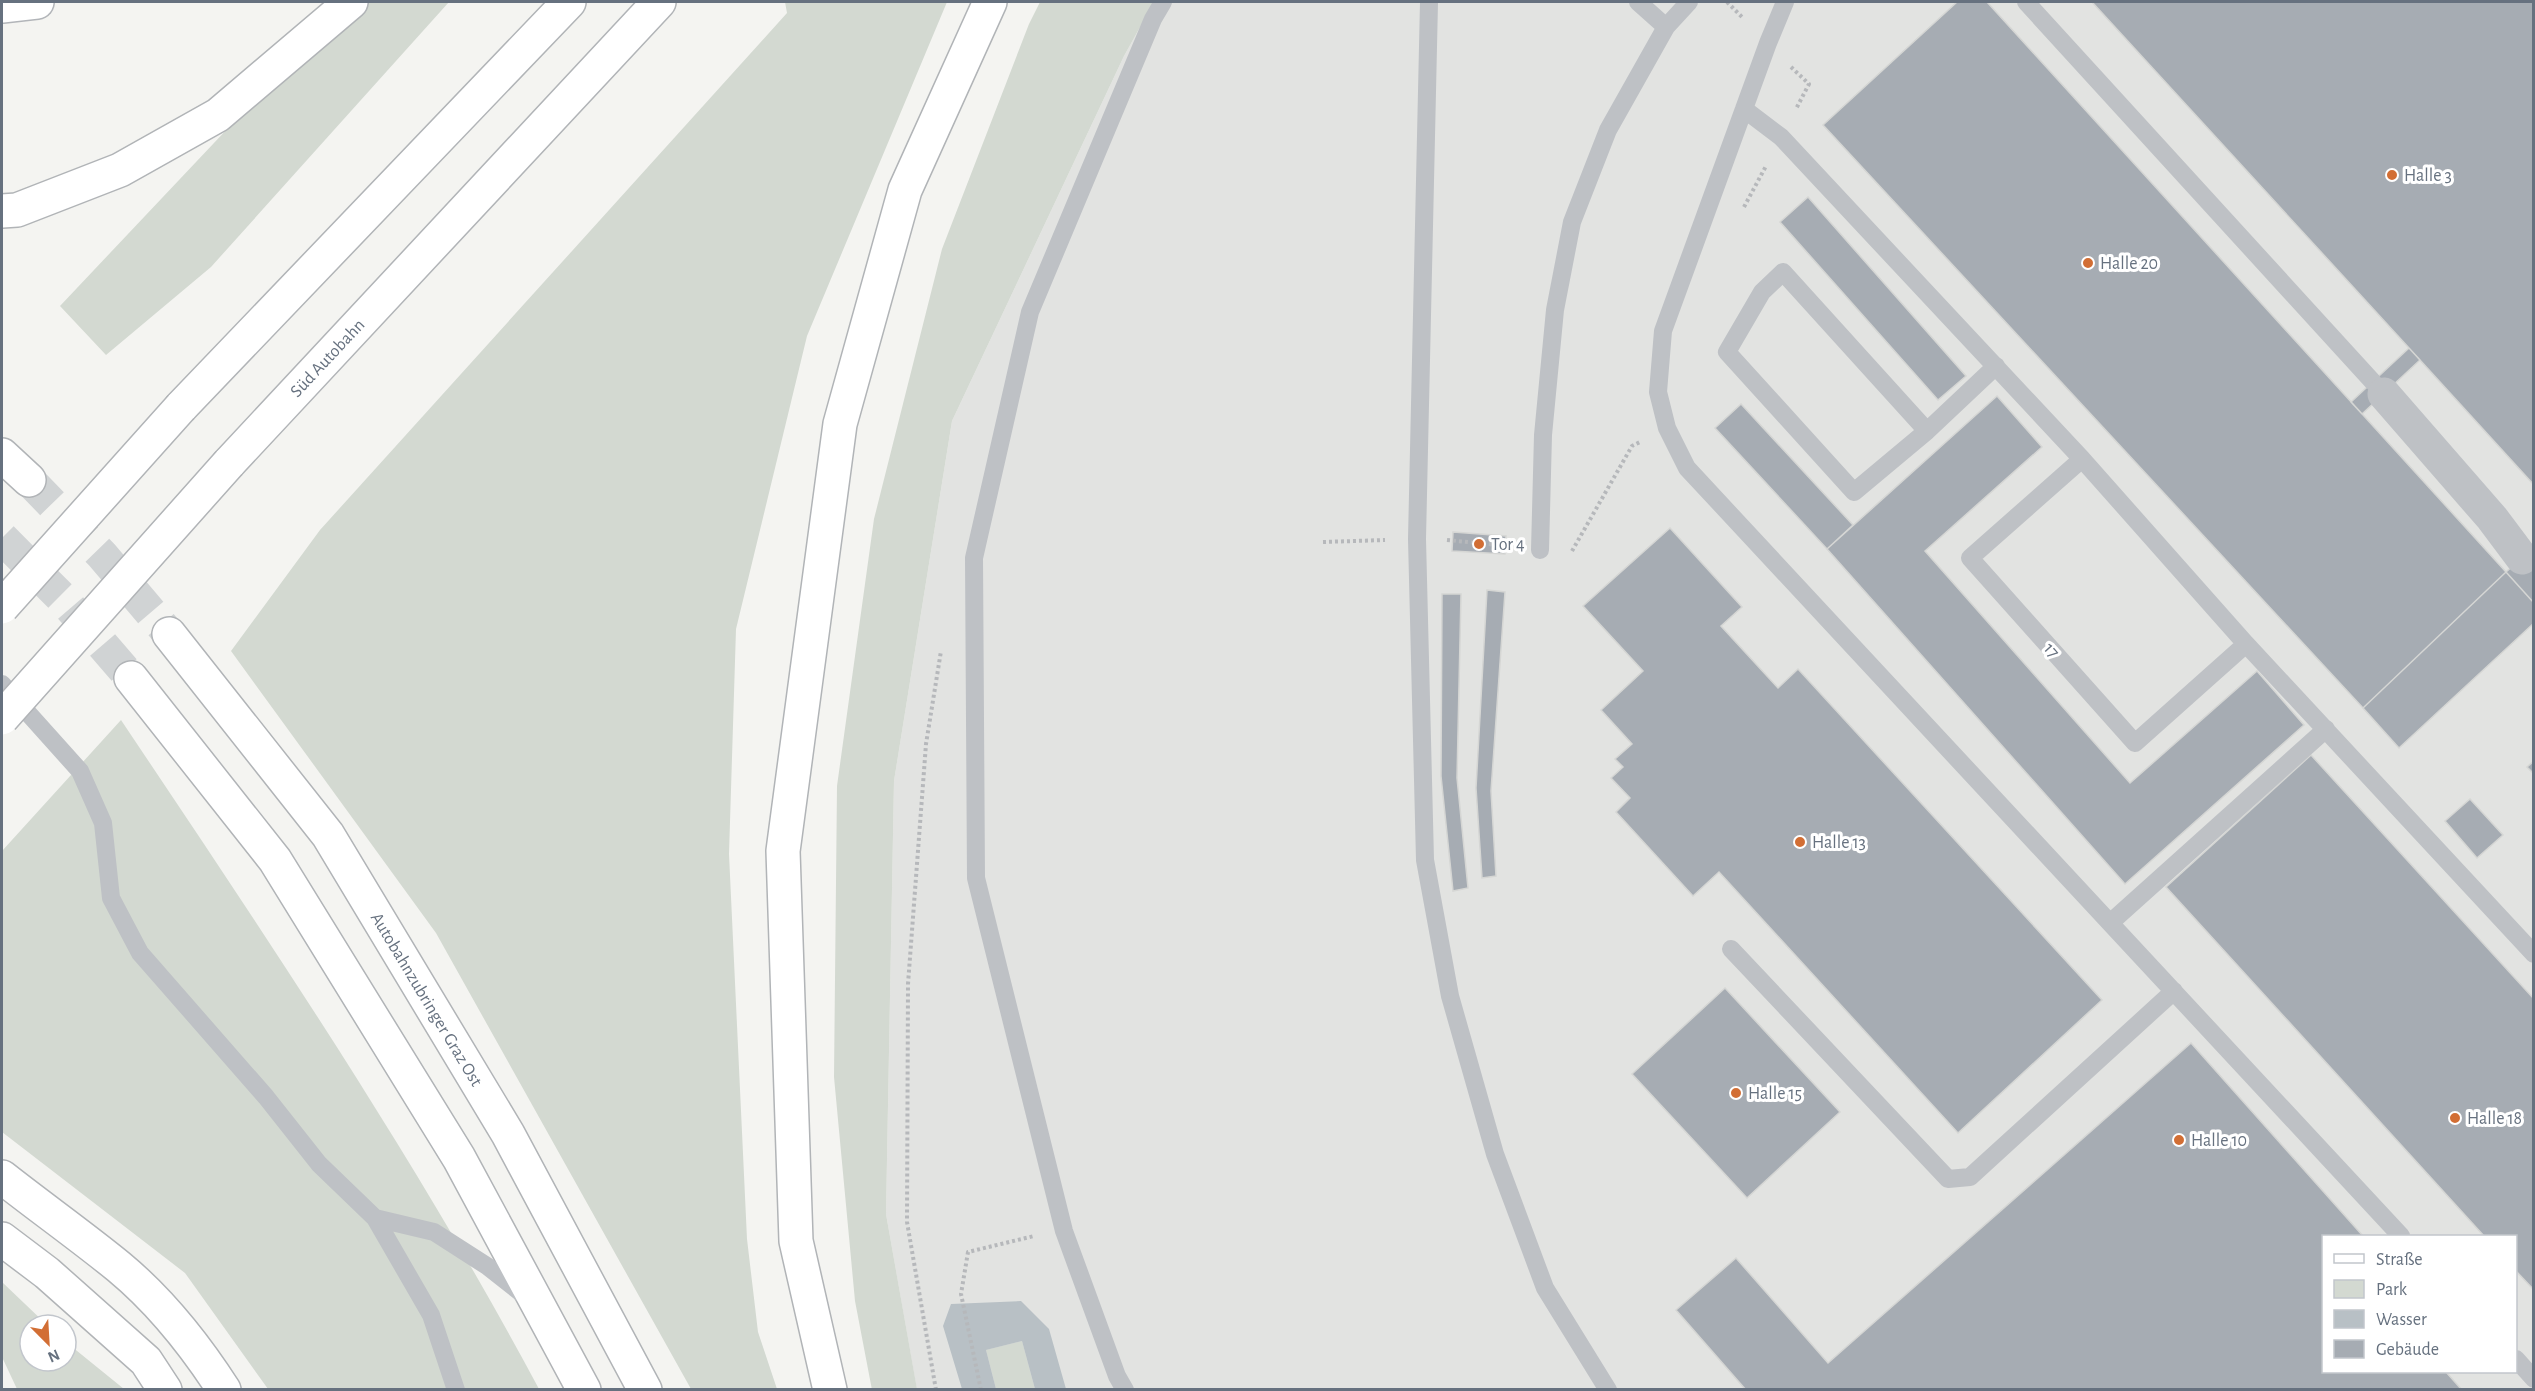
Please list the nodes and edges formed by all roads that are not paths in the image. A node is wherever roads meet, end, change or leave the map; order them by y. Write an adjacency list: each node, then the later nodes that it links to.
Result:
1 (37, 2): 12 (main road)
2 (351, 2): 15 (main road)
3 (569, 2): 24 (main road, bridge)
4 (659, 2): 29 (main road, Süd Autobahn, bridge)
5 (990, 2): 47 (main road)
6 (1163, 2): 48 (lane)
7 (1429, 2): 49 (lane)
8 (1638, 2): 13 (lane)
9 (1689, 2): 13 (lane)
10 (1785, 2): 14 (lane)
11 (2026, 2): 17 (lane)
12 (2, 6)
13 (1666, 27): 22 (lane)
14 (1744, 109): 16 (lane); 31 (lane)
15 (2, 211)
16 (1996, 366): 18 (lane); 20 (lane)
17 (2378, 388): 23 (street)
18 (1927, 431): 18 (lane)
19 (2, 455): 21 (main road)
20 (2082, 459): 26 (lane); 26 (lane, 17)
21 (29, 480)
22 (1540, 550)
23 (2522, 558)
24 (2, 607)
25 (170, 634): 46 (main road, Autobahnzubringer Graz Ost)
26 (2246, 644): 30 (lane)
27 (131, 678): 39 (main road)
28 (2, 684): 36 (lane)
29 (2, 718)
30 (2326, 729): 31 (lane); 33 (lane)
31 (2110, 923): 34 (lane)
32 (1731, 949): 34 (lane)
33 (2534, 954)
34 (2174, 991): 37 (lane)
35 (2, 1177): 43 (main road)
36 (375, 1218): 39 (lane); 44 (lane)
37 (2401, 1235)
38 (2, 1239): 42 (main road)
39 (538, 1306): 45 (main road)
40 (2517, 1360): 41 (lane)
41 (2534, 1379)
42 (165, 1389)
43 (224, 1389)
44 (456, 1389)
45 (584, 1389)
46 (645, 1389)
47 (830, 1389)
48 (1125, 1389)
49 (1608, 1389)

